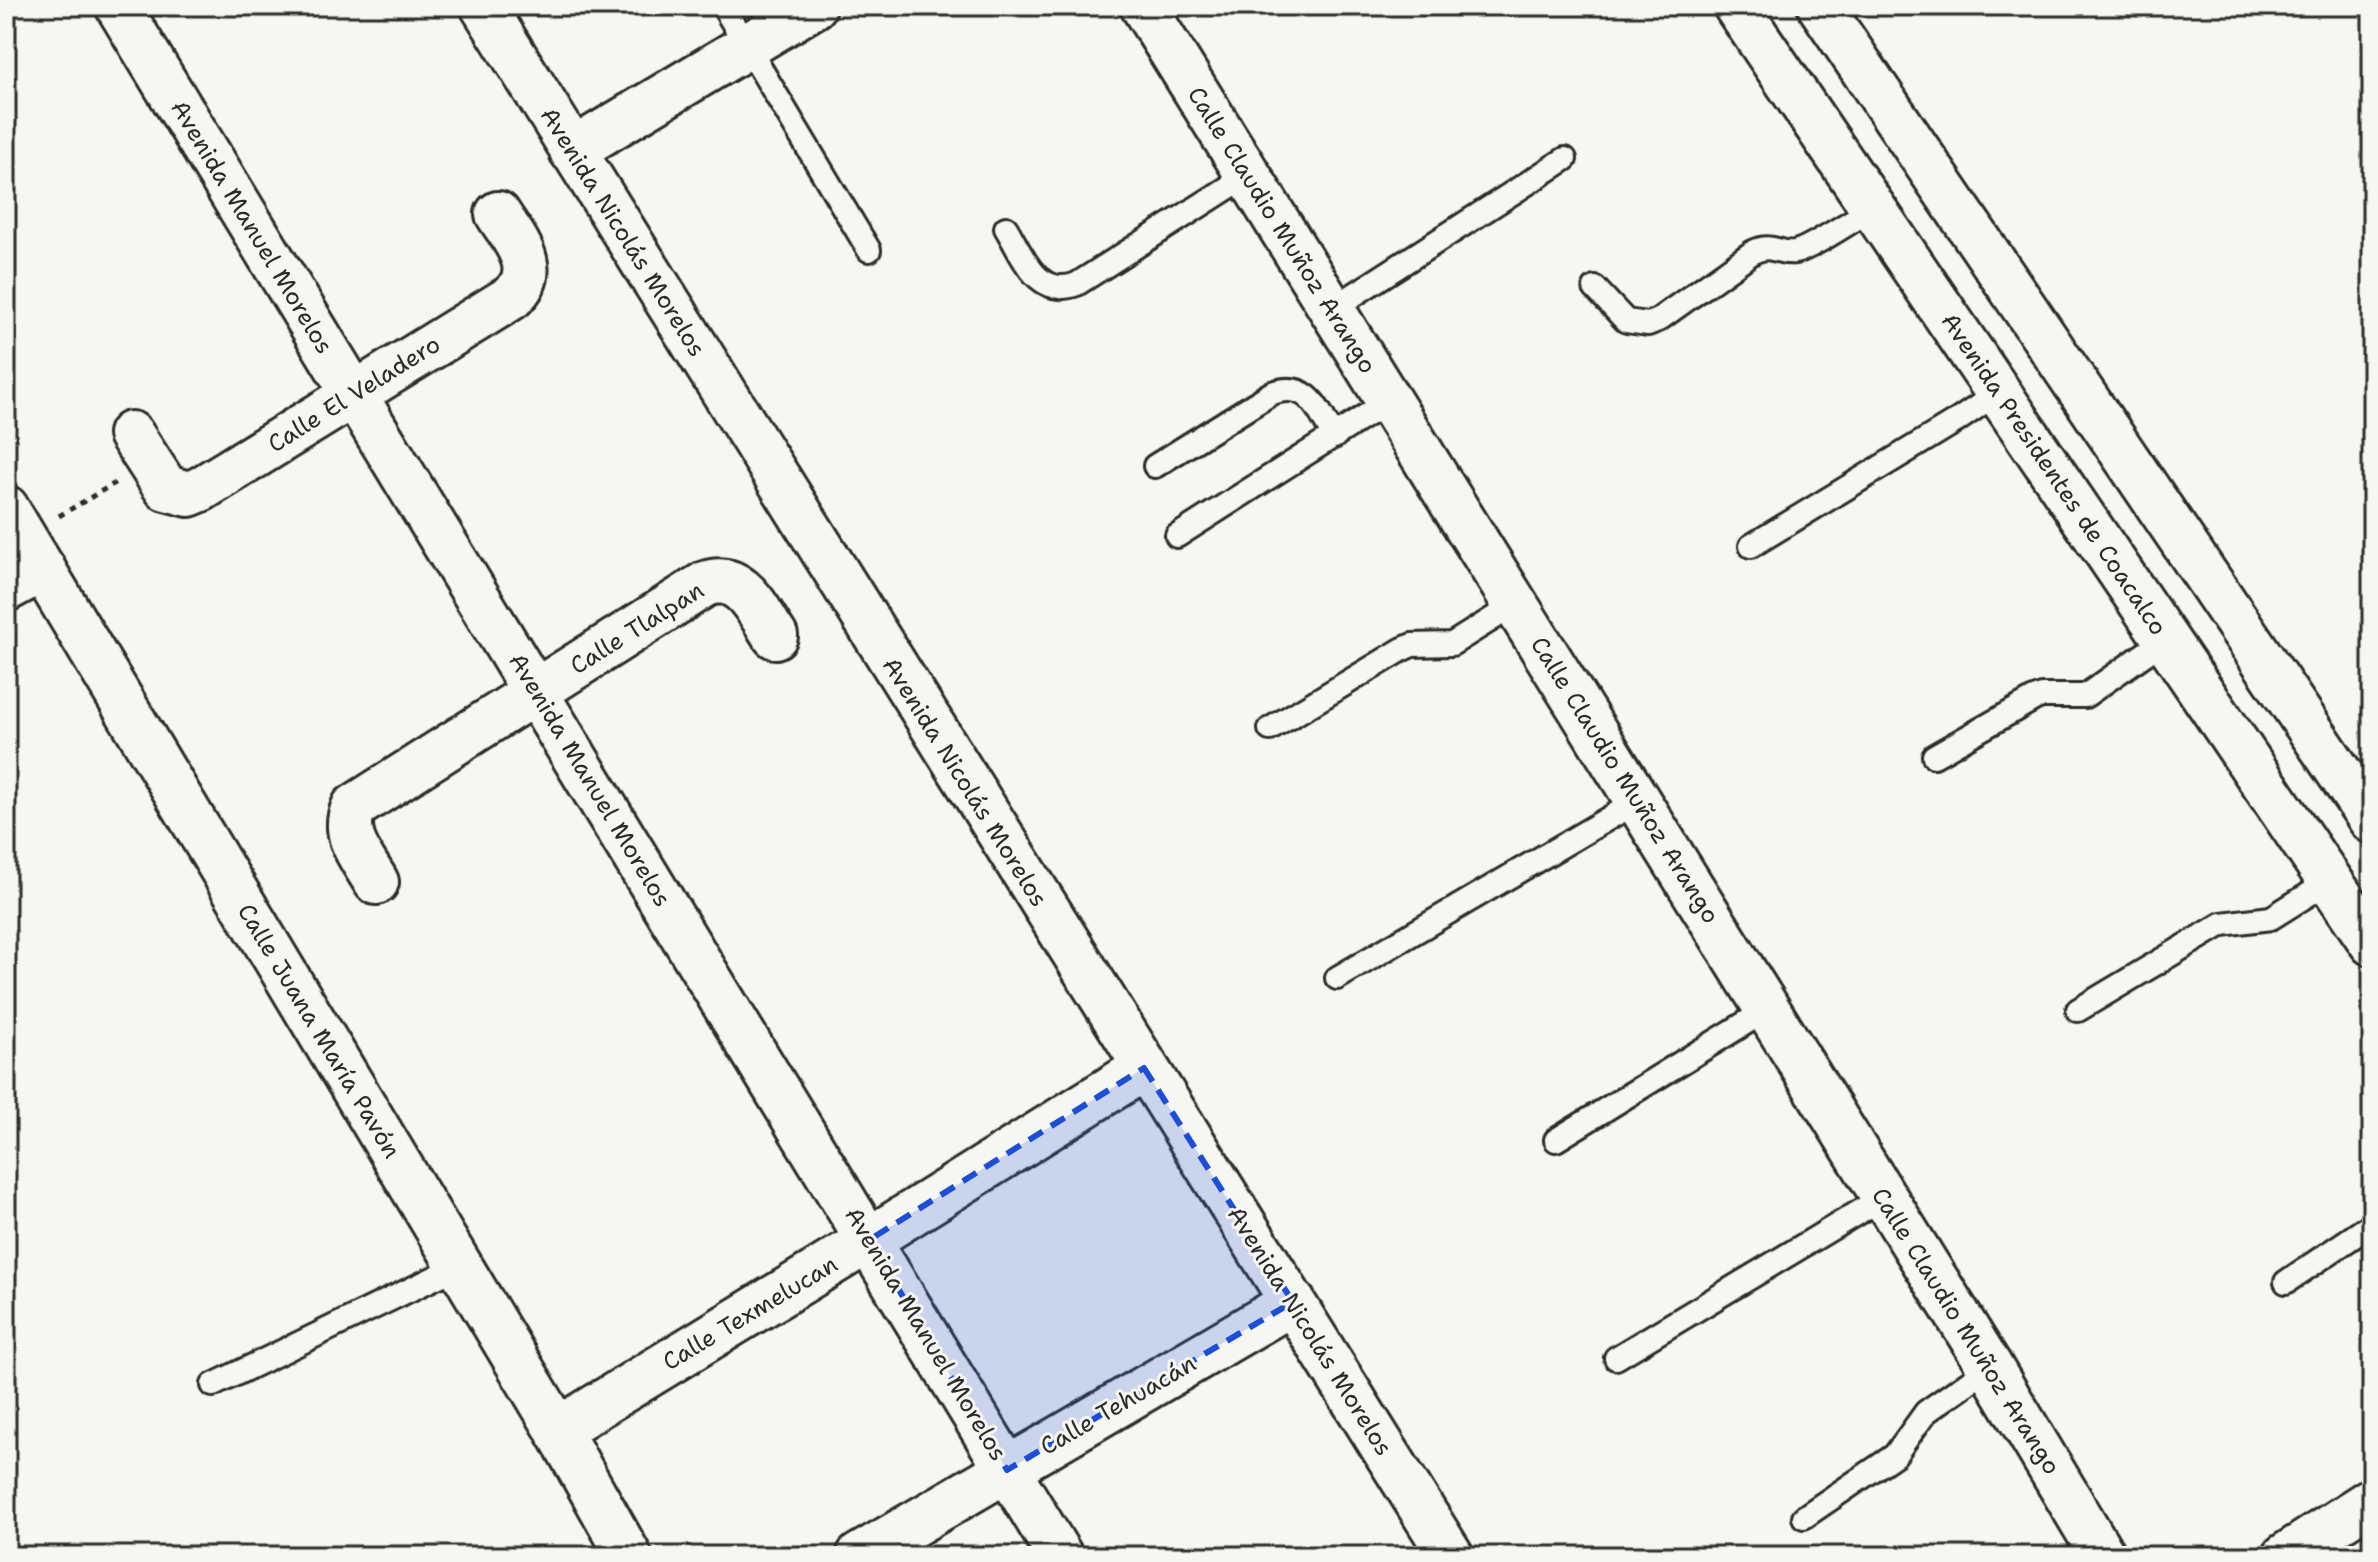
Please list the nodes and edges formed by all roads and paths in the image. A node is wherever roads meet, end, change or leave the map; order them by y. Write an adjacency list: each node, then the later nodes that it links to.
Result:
1 (118, 6): 19 (street, Avenida Manuel Morelos)
2 (483, 6): 9 (street, Avenida Nicolás Morelos)
3 (723, 6): 8 (lane)
4 (814, 6): 8 (street)
5 (1143, 6): 11 (street, Calle Claudio Muñoz Arango)
6 (1736, 6): 12 (street, Avenida Presidentes de Coacalco)
7 (1820, 6): 34 (street)
8 (748, 46): 9 (street); 15 (lane)
9 (572, 151): 41 (street, Avenida Nicolás Morelos)
10 (1565, 159): 17 (lane)
11 (1248, 175): 14 (lane); 17 (street, Calle Claudio Muñoz Arango)
12 (1873, 208): 16 (lane); 18 (street, Avenida Presidentes de Coacalco)
13 (498, 214): 19 (street, Calle El Veladero)
14 (1006, 228)
15 (869, 250)
16 (1595, 288)
17 (1332, 309): 20 (street, Calle Claudio Muñoz Arango)
18 (1999, 392): 25 (lane); 29 (street, Avenida Presidentes de Coacalco)
19 (352, 393): 22 (street, Calle El Veladero); 30 (street, Avenida Manuel Morelos)
20 (1389, 401): 21 (lane); 27 (street, Calle Claudio Muñoz Arango)
21 (1334, 437): 23 (lane); 24 (lane)
22 (140, 449): 26 (path)
23 (1155, 466)
24 (1177, 536)
25 (1751, 546)
26 (20, 551): 46 (street, Calle Juana María Pavón)
27 (1516, 604): 31 (lane); 33 (street, Calle Claudio Muñoz Arango)
28 (775, 636): 30 (street, Calle Tlalpan)
29 (2166, 639): 32 (lane); 35 (street, Avenida Presidentes de Coacalco)
30 (536, 691): 36 (street, Calle Tlalpan); 45 (street, Avenida Manuel Morelos)
31 (1270, 729)
32 (1934, 756)
33 (1638, 801): 38 (lane); 39 (street, Calle Claudio Muñoz Arango)
34 (2372, 821)
35 (2330, 881): 37 (street, Avenida Presidentes de Coacalco); 40 (lane)
36 (376, 882)
37 (2372, 943)
38 (1337, 978)
39 (1768, 1009): 42 (lane); 43 (street, Calle Claudio Muñoz Arango)
40 (2078, 1010)
41 (1144, 1068): 45 (street, Calle Texmelucan); 48 (street, Avenida Nicolás Morelos)
42 (1556, 1140)
43 (1884, 1197): 49 (lane); 50 (street, Calle Claudio Muñoz Arango)
44 (2372, 1224): 47 (lane)
45 (869, 1240): 52 (street, Calle Texmelucan); 53 (street, Avenida Manuel Morelos)
46 (459, 1266): 51 (lane); 52 (street, Calle Juana María Pavón)
47 (2286, 1282)
48 (1293, 1302): 53 (street, Calle Tehuacán); 59 (street, Avenida Nicolás Morelos)
49 (1616, 1358)
50 (1990, 1367): 55 (lane); 60 (street, Calle Claudio Muñoz Arango)
51 (213, 1385)
52 (558, 1430): 56 (street, Calle Juana María Pavón)
53 (1007, 1470): 57 (street, Calle Tehuacán); 58 (street, Avenida Manuel Morelos)
54 (2372, 1500): 61 (street)
55 (1804, 1517)
56 (629, 1556)
57 (859, 1556)
58 (1060, 1556)
59 (1451, 1556)
60 (2103, 1556)
61 (2285, 1556)

